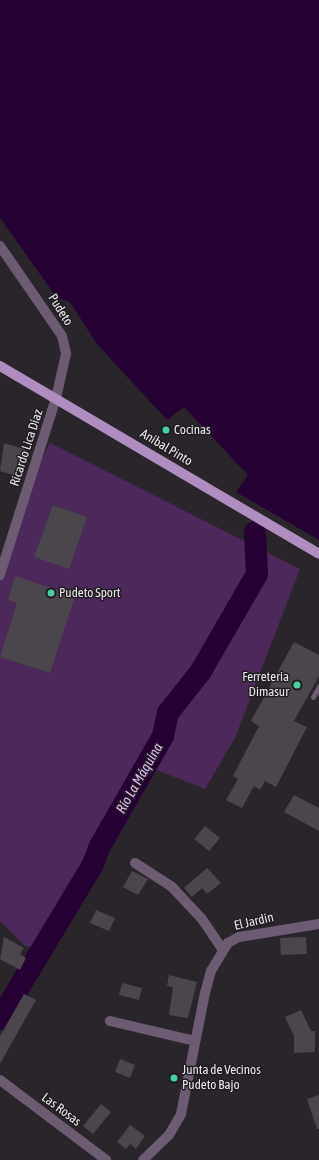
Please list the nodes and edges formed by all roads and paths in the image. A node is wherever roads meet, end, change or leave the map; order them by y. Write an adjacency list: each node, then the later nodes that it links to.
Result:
1 (0, 246): 3 (street, Pudeto)
2 (0, 366): 3 (main road, Aníbal Pinto)
3 (56, 398): 4 (main road, Aníbal Pinto); 5 (street, Ricardo Lica Díaz)
4 (319, 554)
5 (0, 575)
6 (319, 686): 7 (lane)
7 (313, 697)
8 (135, 863): 10 (street)
9 (319, 924): 10 (street, El Jardín)
10 (223, 950): 12 (street, El Jardín)
11 (110, 1021): 12 (street)
12 (195, 1041): 14 (street, El Jardín)
13 (0, 1080): 15 (street, Las Rosas)
14 (148, 1158)
15 (106, 1160)

